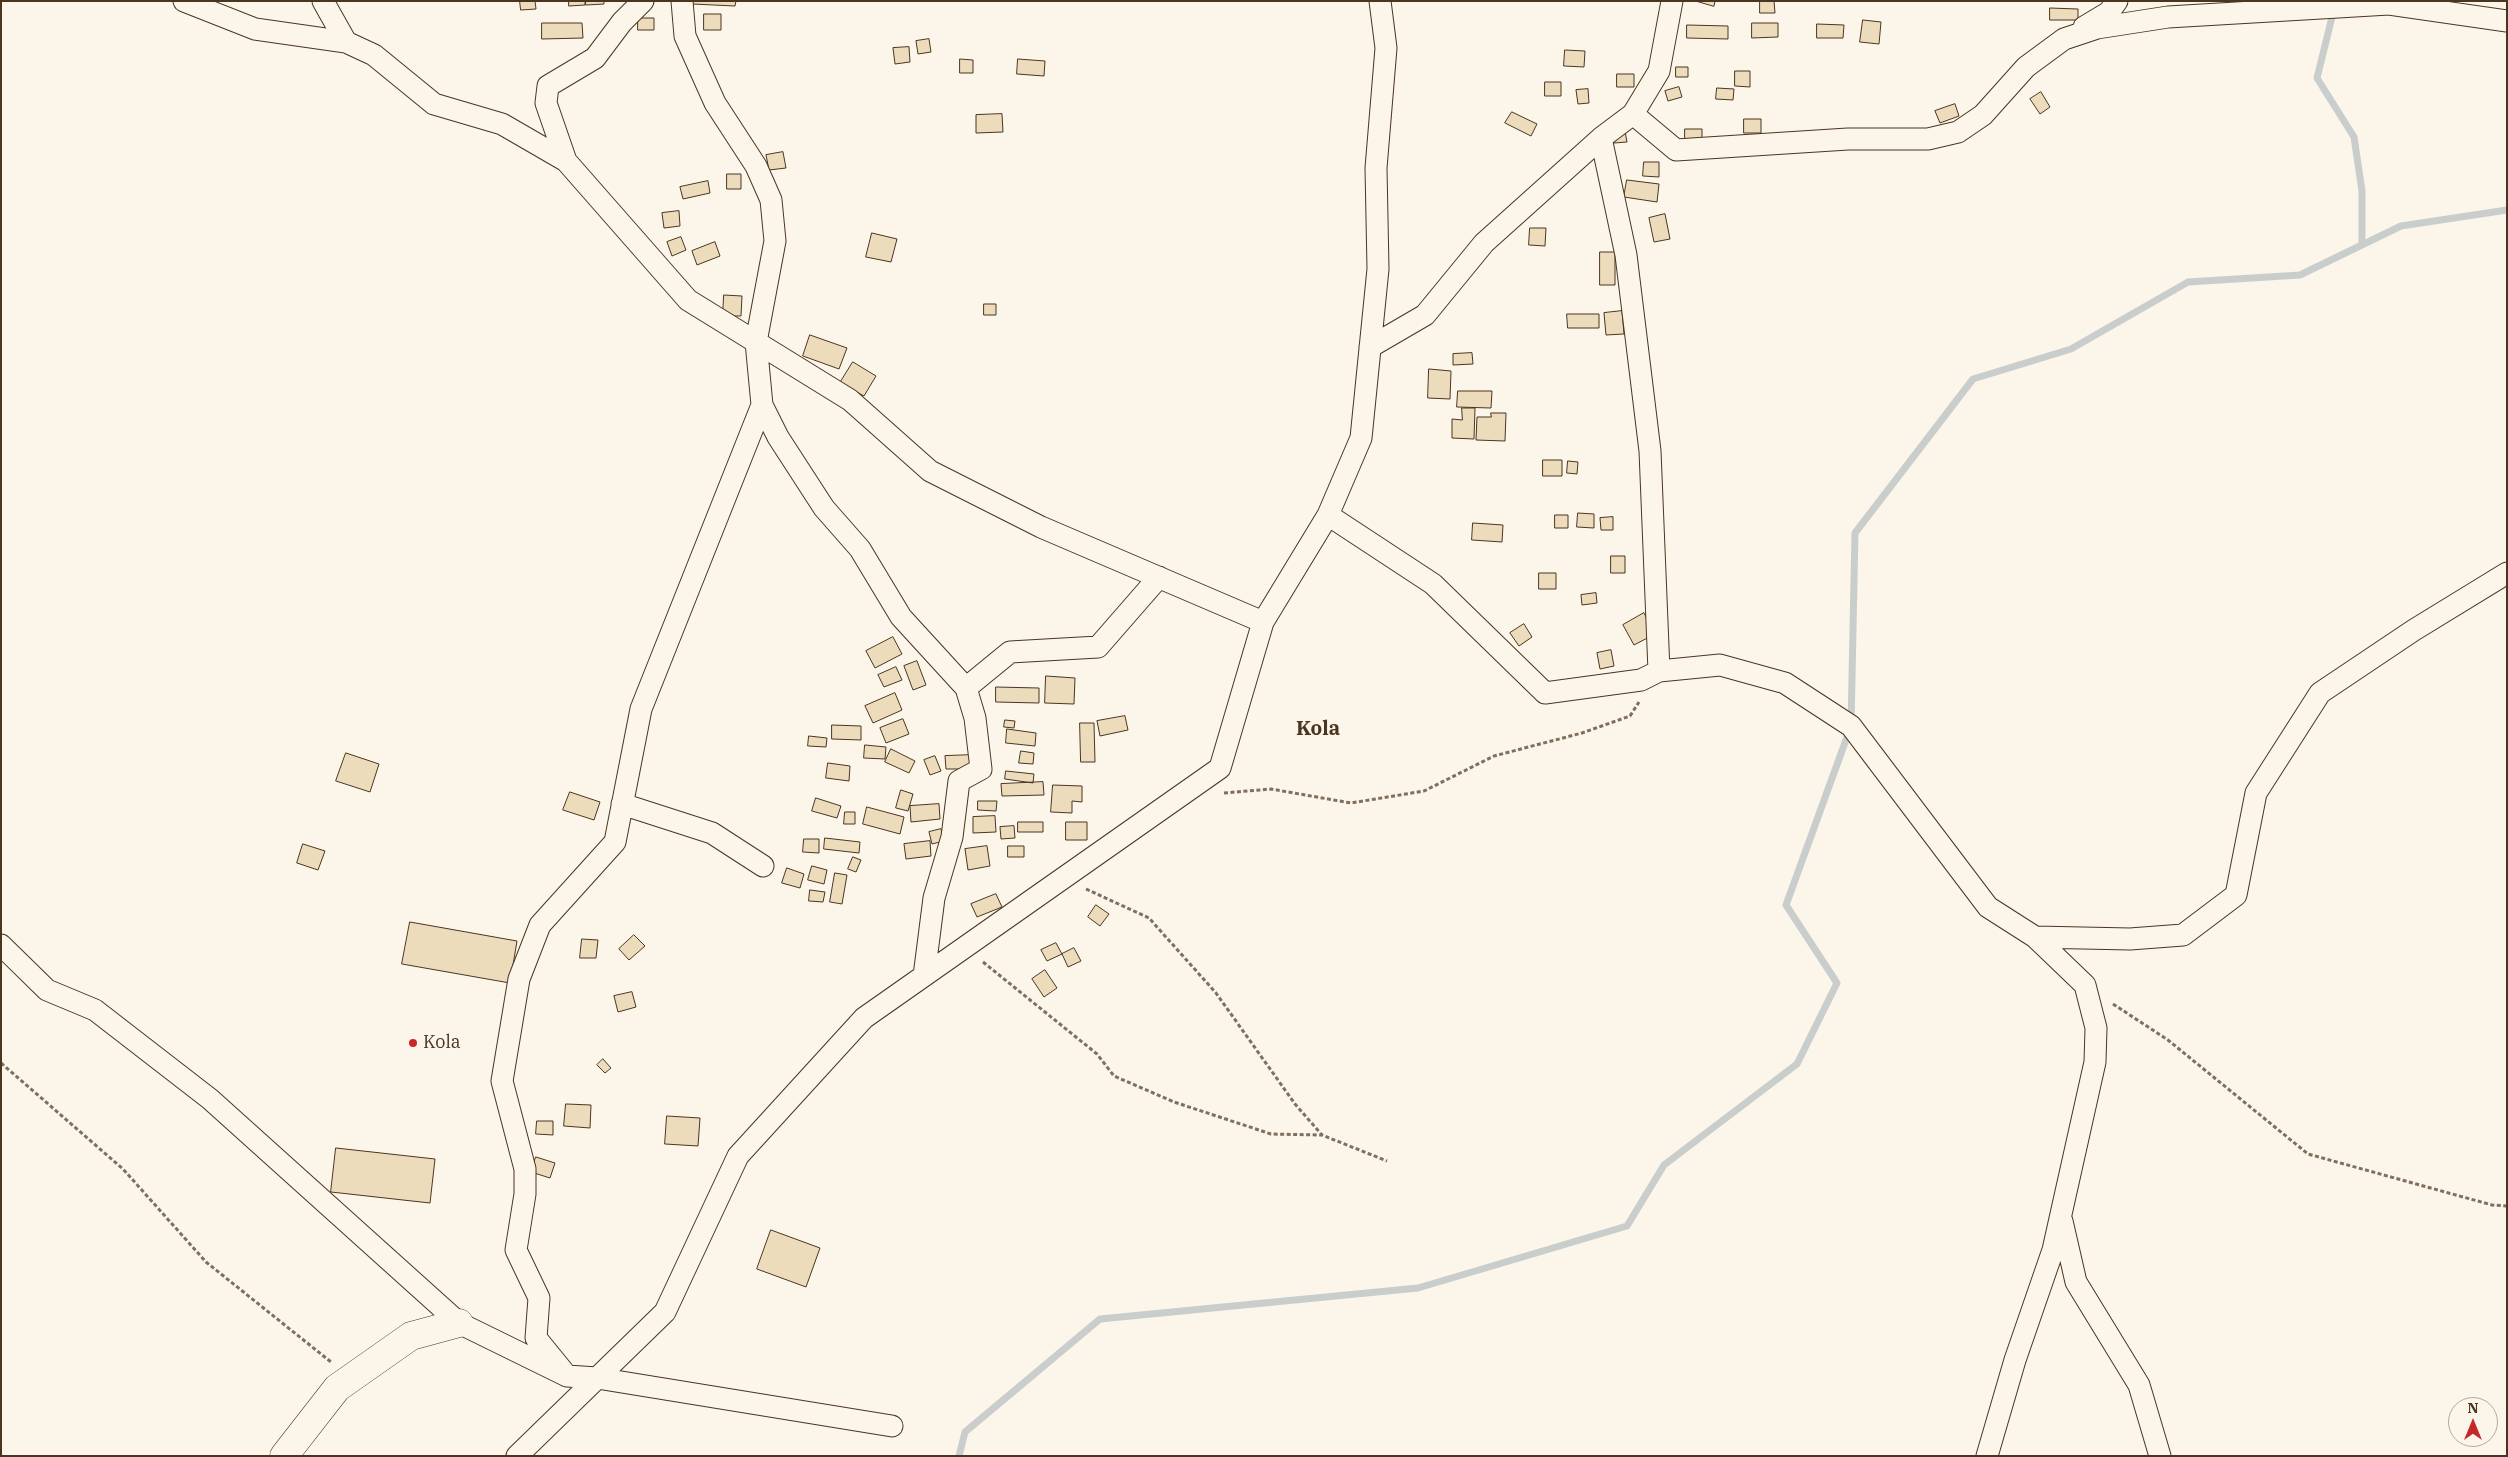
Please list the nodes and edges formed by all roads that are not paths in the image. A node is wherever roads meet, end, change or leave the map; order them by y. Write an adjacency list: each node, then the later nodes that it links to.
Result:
1 (184, 1): 11 (street)
2 (323, 1): 11 (street)
3 (643, 1): 14 (street)
4 (682, 1): 15 (street)
5 (1380, 1): 16 (street)
6 (1672, 1): 12 (street)
7 (2116, 1): 10 (street)
8 (2392, 3): 9 (street); 10 (street)
9 (2507, 21)
10 (2064, 40): 12 (street)
11 (346, 42): 14 (street)
12 (1633, 114): 13 (street)
13 (1601, 138): 16 (street); 22 (street)
14 (566, 161): 15 (street)
15 (756, 342): 17 (street); 20 (street)
16 (1370, 347): 18 (street)
17 (762, 405): 23 (street); 24 (street)
18 (1328, 516): 21 (street); 22 (street)
19 (2507, 573): 26 (street)
20 (1159, 577): 21 (street); 23 (street)
21 (1263, 622): 28 (street)
22 (1659, 672): 26 (street)
23 (966, 688): 28 (street)
24 (622, 804): 25 (street); 31 (street)
25 (763, 866)
26 (2035, 937): 29 (street)
27 (1, 945): 30 (street)
28 (924, 976): 32 (street)
29 (2061, 1213): 36 (street); 37 (street)
30 (459, 1323): 31 (street); 34 (street)
31 (567, 1376): 32 (street)
32 (597, 1378): 33 (street); 35 (street)
33 (892, 1426)
34 (284, 1456)
35 (517, 1456)
36 (1987, 1456)
37 (2160, 1456)

